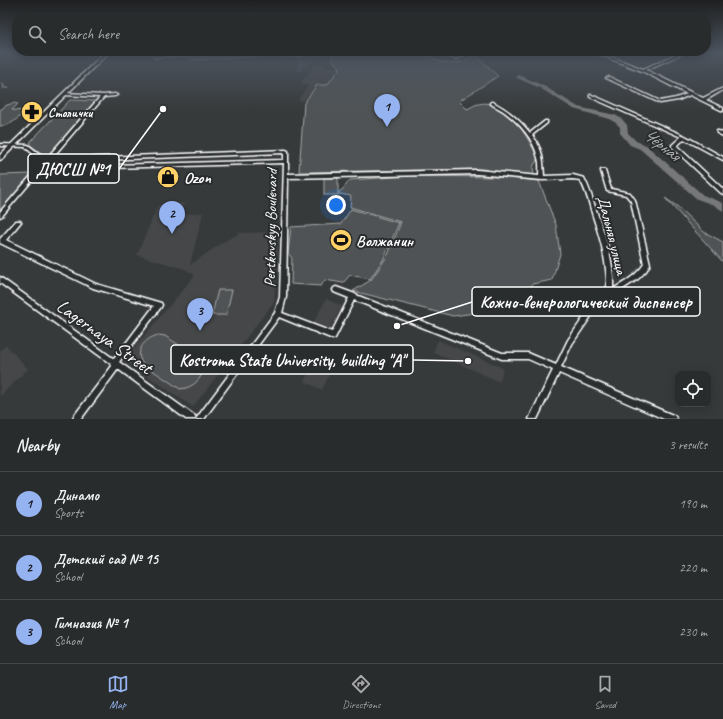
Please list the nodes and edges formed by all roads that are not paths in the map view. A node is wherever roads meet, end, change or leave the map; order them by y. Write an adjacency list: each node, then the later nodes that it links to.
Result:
1 (87, 72): 5 (main road)
2 (646, 72): 6 (street)
3 (608, 78): 6 (street)
4 (723, 89): 10 (street)
5 (65, 94): 7 (street); 19 (main road)
6 (690, 94): 10 (street)
7 (103, 96): 8 (street); 22 (street)
8 (115, 96)
9 (591, 96): 17 (street)
10 (703, 100): 12 (street)
11 (492, 103): 15 (street)
12 (723, 110)
13 (546, 122): 15 (street)
14 (718, 132): 16 (street)
15 (530, 135): 27 (street)
16 (723, 135)
17 (684, 136): 21 (street); 28 (street)
18 (0, 145): 19 (street)
19 (14, 146): 20 (main road); 22 (street)
20 (0, 158)
21 (723, 159)
22 (44, 161): 23 (street, Pertkovskyy Boulevard); 24 (street)
23 (285, 161): 24 (street, Pertkovskyy Boulevard); 26 (street, Pertkovskyy Boulevard)
24 (38, 169): 29 (street)
25 (603, 171): 33 (street)
26 (284, 176): 27 (street, Дальняя улица); 35 (street, Pertkovskyy Boulevard)
27 (542, 178): 33 (street, Дальняя улица)
28 (723, 192)
29 (0, 215)
30 (18, 222): 36 (street)
31 (0, 280): 36 (street, Lagernaya Street)
32 (336, 290): 34 (street)
33 (610, 294): 37 (street, Дальняя улица)
34 (353, 296): 35 (street); 37 (street)
35 (278, 314): 40 (street, Pertkovskyy Boulevard)
36 (116, 365): 38 (street); 39 (street, Lagernaya Street)
37 (557, 367): 41 (street, Дальняя улица); 42 (street)
38 (77, 419)
39 (192, 419)
40 (199, 419)
41 (533, 419)
42 (672, 419)

